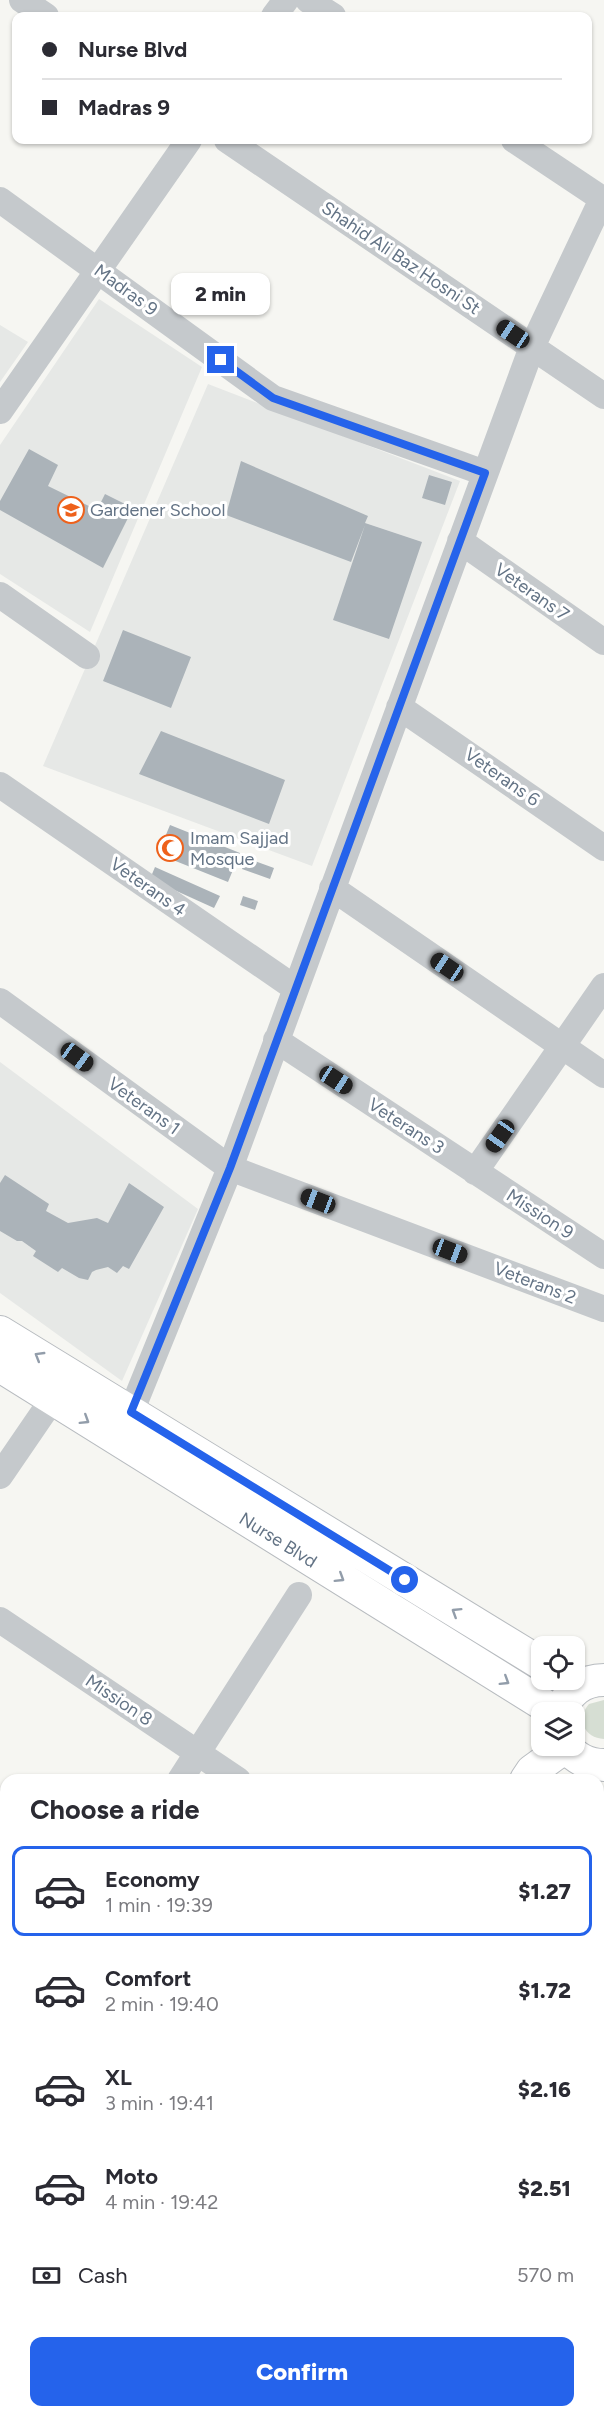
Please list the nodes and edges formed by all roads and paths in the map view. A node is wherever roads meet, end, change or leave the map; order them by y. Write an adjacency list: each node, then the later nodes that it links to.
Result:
1 (22, 0): 3 (street)
2 (308, 0): 4 (street)
3 (40, 12)
4 (327, 12)
5 (186, 144): 10 (street)
6 (233, 144): 11 (street, Shahid Ali Baz Hosni St)
7 (520, 144): 9 (street)
8 (0, 200): 10 (street, Madras 9)
9 (603, 200): 11 (street)
10 (98, 269): 13 (street); 14 (street, Madras 9)
11 (532, 347): 12 (street, Shahid Ali Baz Hosni St); 14 (street)
12 (604, 396)
13 (0, 411)
14 (485, 473): 15 (street)
15 (460, 541): 17 (street, Veterans 7); 19 (street)
16 (0, 596): 18 (street)
17 (604, 642)
18 (87, 656)
19 (399, 707): 21 (street, Veterans 6); 22 (street)
20 (0, 785): 24 (street, Veterans 4)
21 (604, 848)
22 (332, 888): 24 (street); 27 (street)
23 (604, 986): 27 (street)
24 (295, 988): 26 (street)
25 (0, 1001): 29 (street, Veterans 1)
26 (276, 1040): 29 (street); 30 (street, Veterans 3)
27 (562, 1046): 28 (street); 30 (street)
28 (604, 1075)
29 (230, 1168): 32 (street, Veterans 2); 36 (street)
30 (475, 1172): 31 (street, Mission 9)
31 (604, 1256)
32 (604, 1309)
33 (0, 1332): 36 (main road, Nurse Blvd, one-way to 33)
34 (0, 1366): 35 (main road, Nurse Blvd)
35 (52, 1400): 37 (street); 42 (main road, Nurse Blvd, one-way to 42)
36 (131, 1412): 40 (main road, Nurse Blvd, one-way to 36)
37 (0, 1476)
38 (299, 1595): 44 (street)
39 (0, 1620): 44 (street, Mission 8)
40 (531, 1657)
41 (591, 1681): 43 (main road)
42 (540, 1702)
43 (564, 1702)
44 (199, 1753): 48 (street); 49 (street, Mission 8)
45 (552, 1756): 50 (main road)
46 (575, 1756): 47 (main road)
47 (594, 1770)
48 (184, 1774)
49 (229, 1774)
50 (530, 1774)

